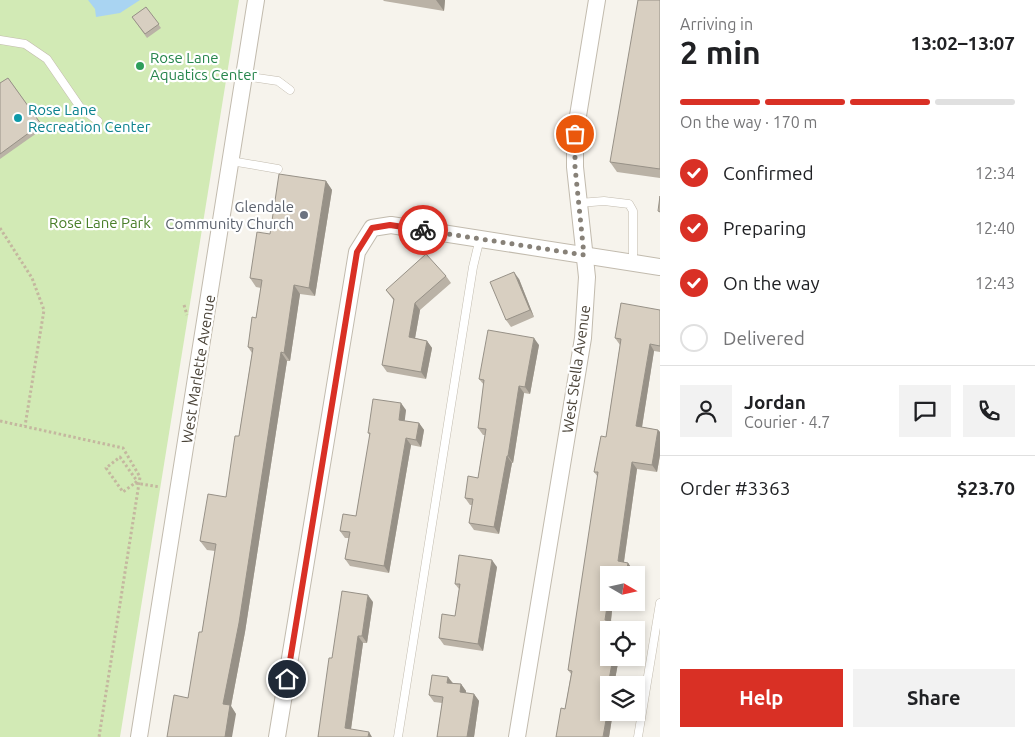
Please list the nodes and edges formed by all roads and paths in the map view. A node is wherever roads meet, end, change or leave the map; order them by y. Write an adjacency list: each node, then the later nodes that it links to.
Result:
1 (256, 0): 4 (street, West Marlette Avenue)
2 (596, 0): 9 (street, West Stella Avenue)
3 (0, 40): 6 (lane)
4 (244, 76): 5 (lane); 7 (street, West Marlette Avenue)
5 (290, 90)
6 (98, 120)
7 (231, 161): 8 (lane); 21 (street, West Marlette Avenue)
8 (278, 169)
9 (579, 203): 12 (street, West Stella Avenue); 13 (lane)
10 (0, 228): 16 (path)
11 (480, 238): 12 (street); 22 (street); 23 (lane)
12 (584, 255): 13 (street); 24 (street, West Stella Avenue)
13 (633, 262): 14 (street)
14 (660, 267)
15 (0, 421): 16 (path)
16 (25, 426): 17 (path)
17 (134, 484): 17 (path); 18 (path); 20 (path)
18 (160, 487)
19 (660, 603): 25 (lane)
20 (99, 737)
21 (139, 737)
22 (278, 737)
23 (398, 737)
24 (517, 737)
25 (638, 737)

